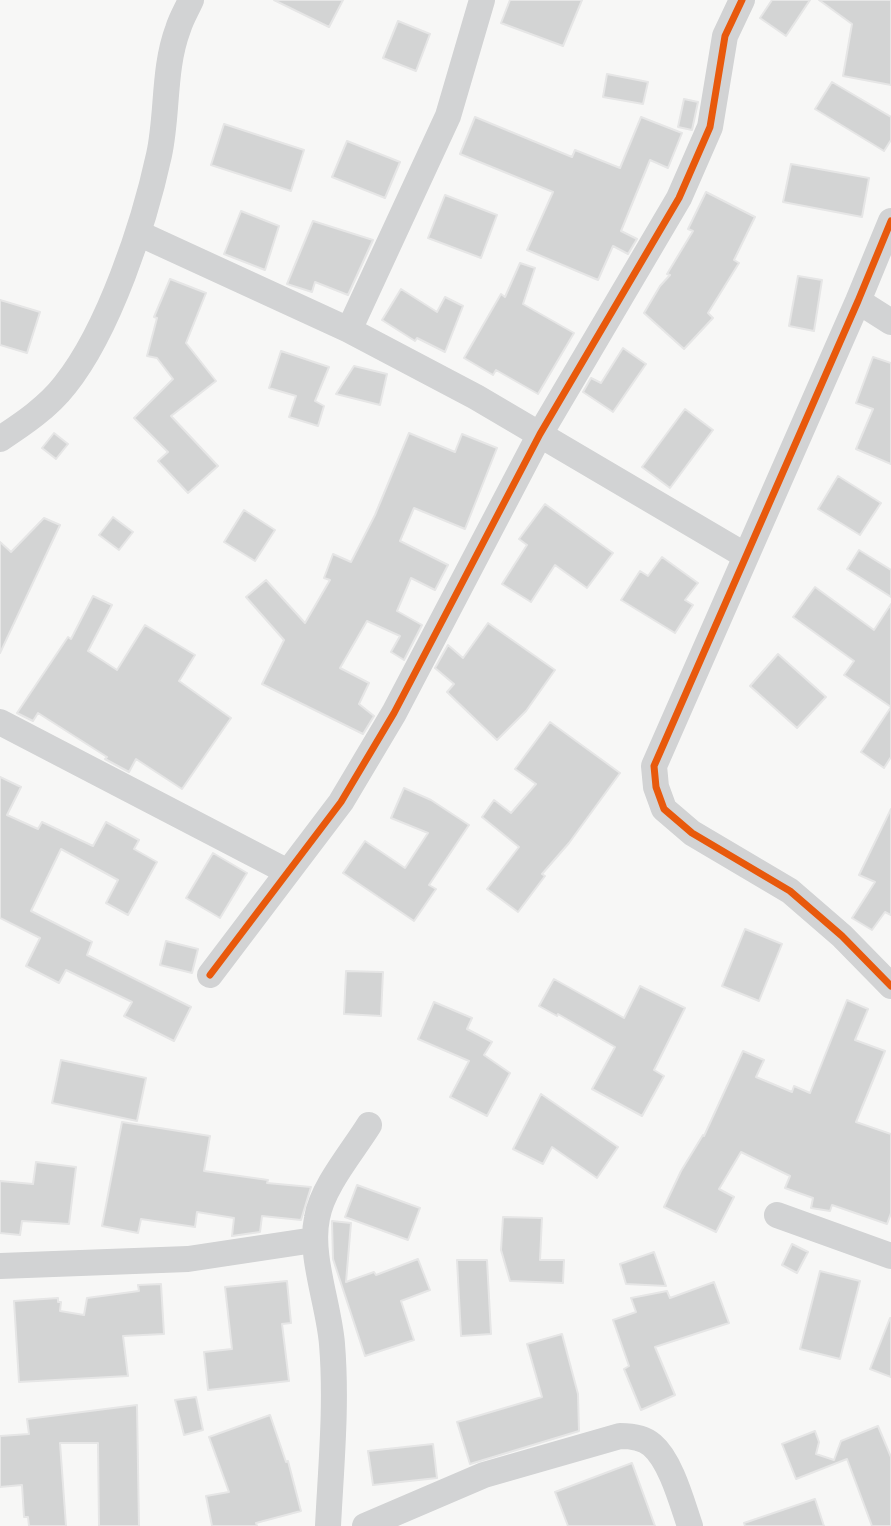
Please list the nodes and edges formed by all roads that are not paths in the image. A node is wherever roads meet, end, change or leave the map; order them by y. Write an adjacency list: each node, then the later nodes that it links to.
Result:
1 (191, 0): 5 (street)
2 (482, 0): 8 (street)
3 (742, 0): 9 (street)
4 (891, 221): 6 (street)
5 (138, 233): 8 (street); 10 (street)
6 (858, 300): 7 (street); 11 (street)
7 (891, 322)
8 (349, 330): 9 (street)
9 (540, 434): 11 (street); 13 (street)
10 (0, 439)
11 (746, 556): 15 (street)
12 (0, 722): 13 (street)
13 (288, 872): 14 (street)
14 (210, 975)
15 (891, 986)
16 (369, 1125): 18 (street)
17 (778, 1214): 19 (street)
18 (314, 1240): 20 (street); 21 (street)
19 (891, 1256)
20 (0, 1266)
21 (328, 1526)
22 (365, 1526): 23 (street)
23 (690, 1526)

